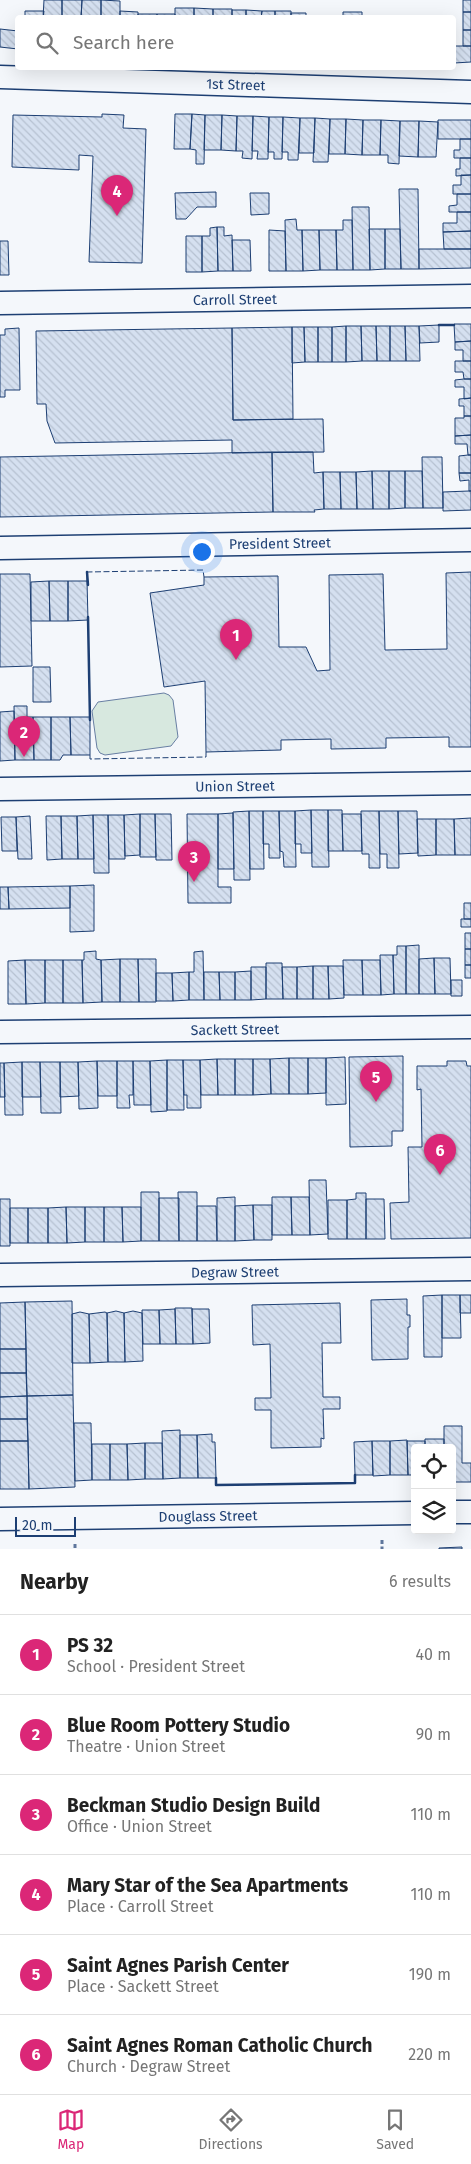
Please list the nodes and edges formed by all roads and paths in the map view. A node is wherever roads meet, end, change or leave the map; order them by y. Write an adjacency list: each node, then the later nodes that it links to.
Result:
1 (0, 78): 2 (street, 1st Street)
2 (471, 92)
3 (471, 296): 4 (street, Carroll Street)
4 (0, 303)
5 (471, 540): 6 (street, President Street)
6 (0, 548)
7 (471, 783): 8 (street, Union Street)
8 (0, 789)
9 (471, 1027): 10 (street, Sackett Street)
10 (0, 1032)
11 (471, 1269): 12 (street, Degraw Street)
12 (0, 1275)
13 (456, 1512): 14 (street)
14 (471, 1512)
15 (411, 1513): 16 (street, Douglass Street)
16 (0, 1519)
17 (382, 1540): 20 (path)
18 (75, 1544): 19 (path)
19 (75, 1549)
20 (382, 1549)

